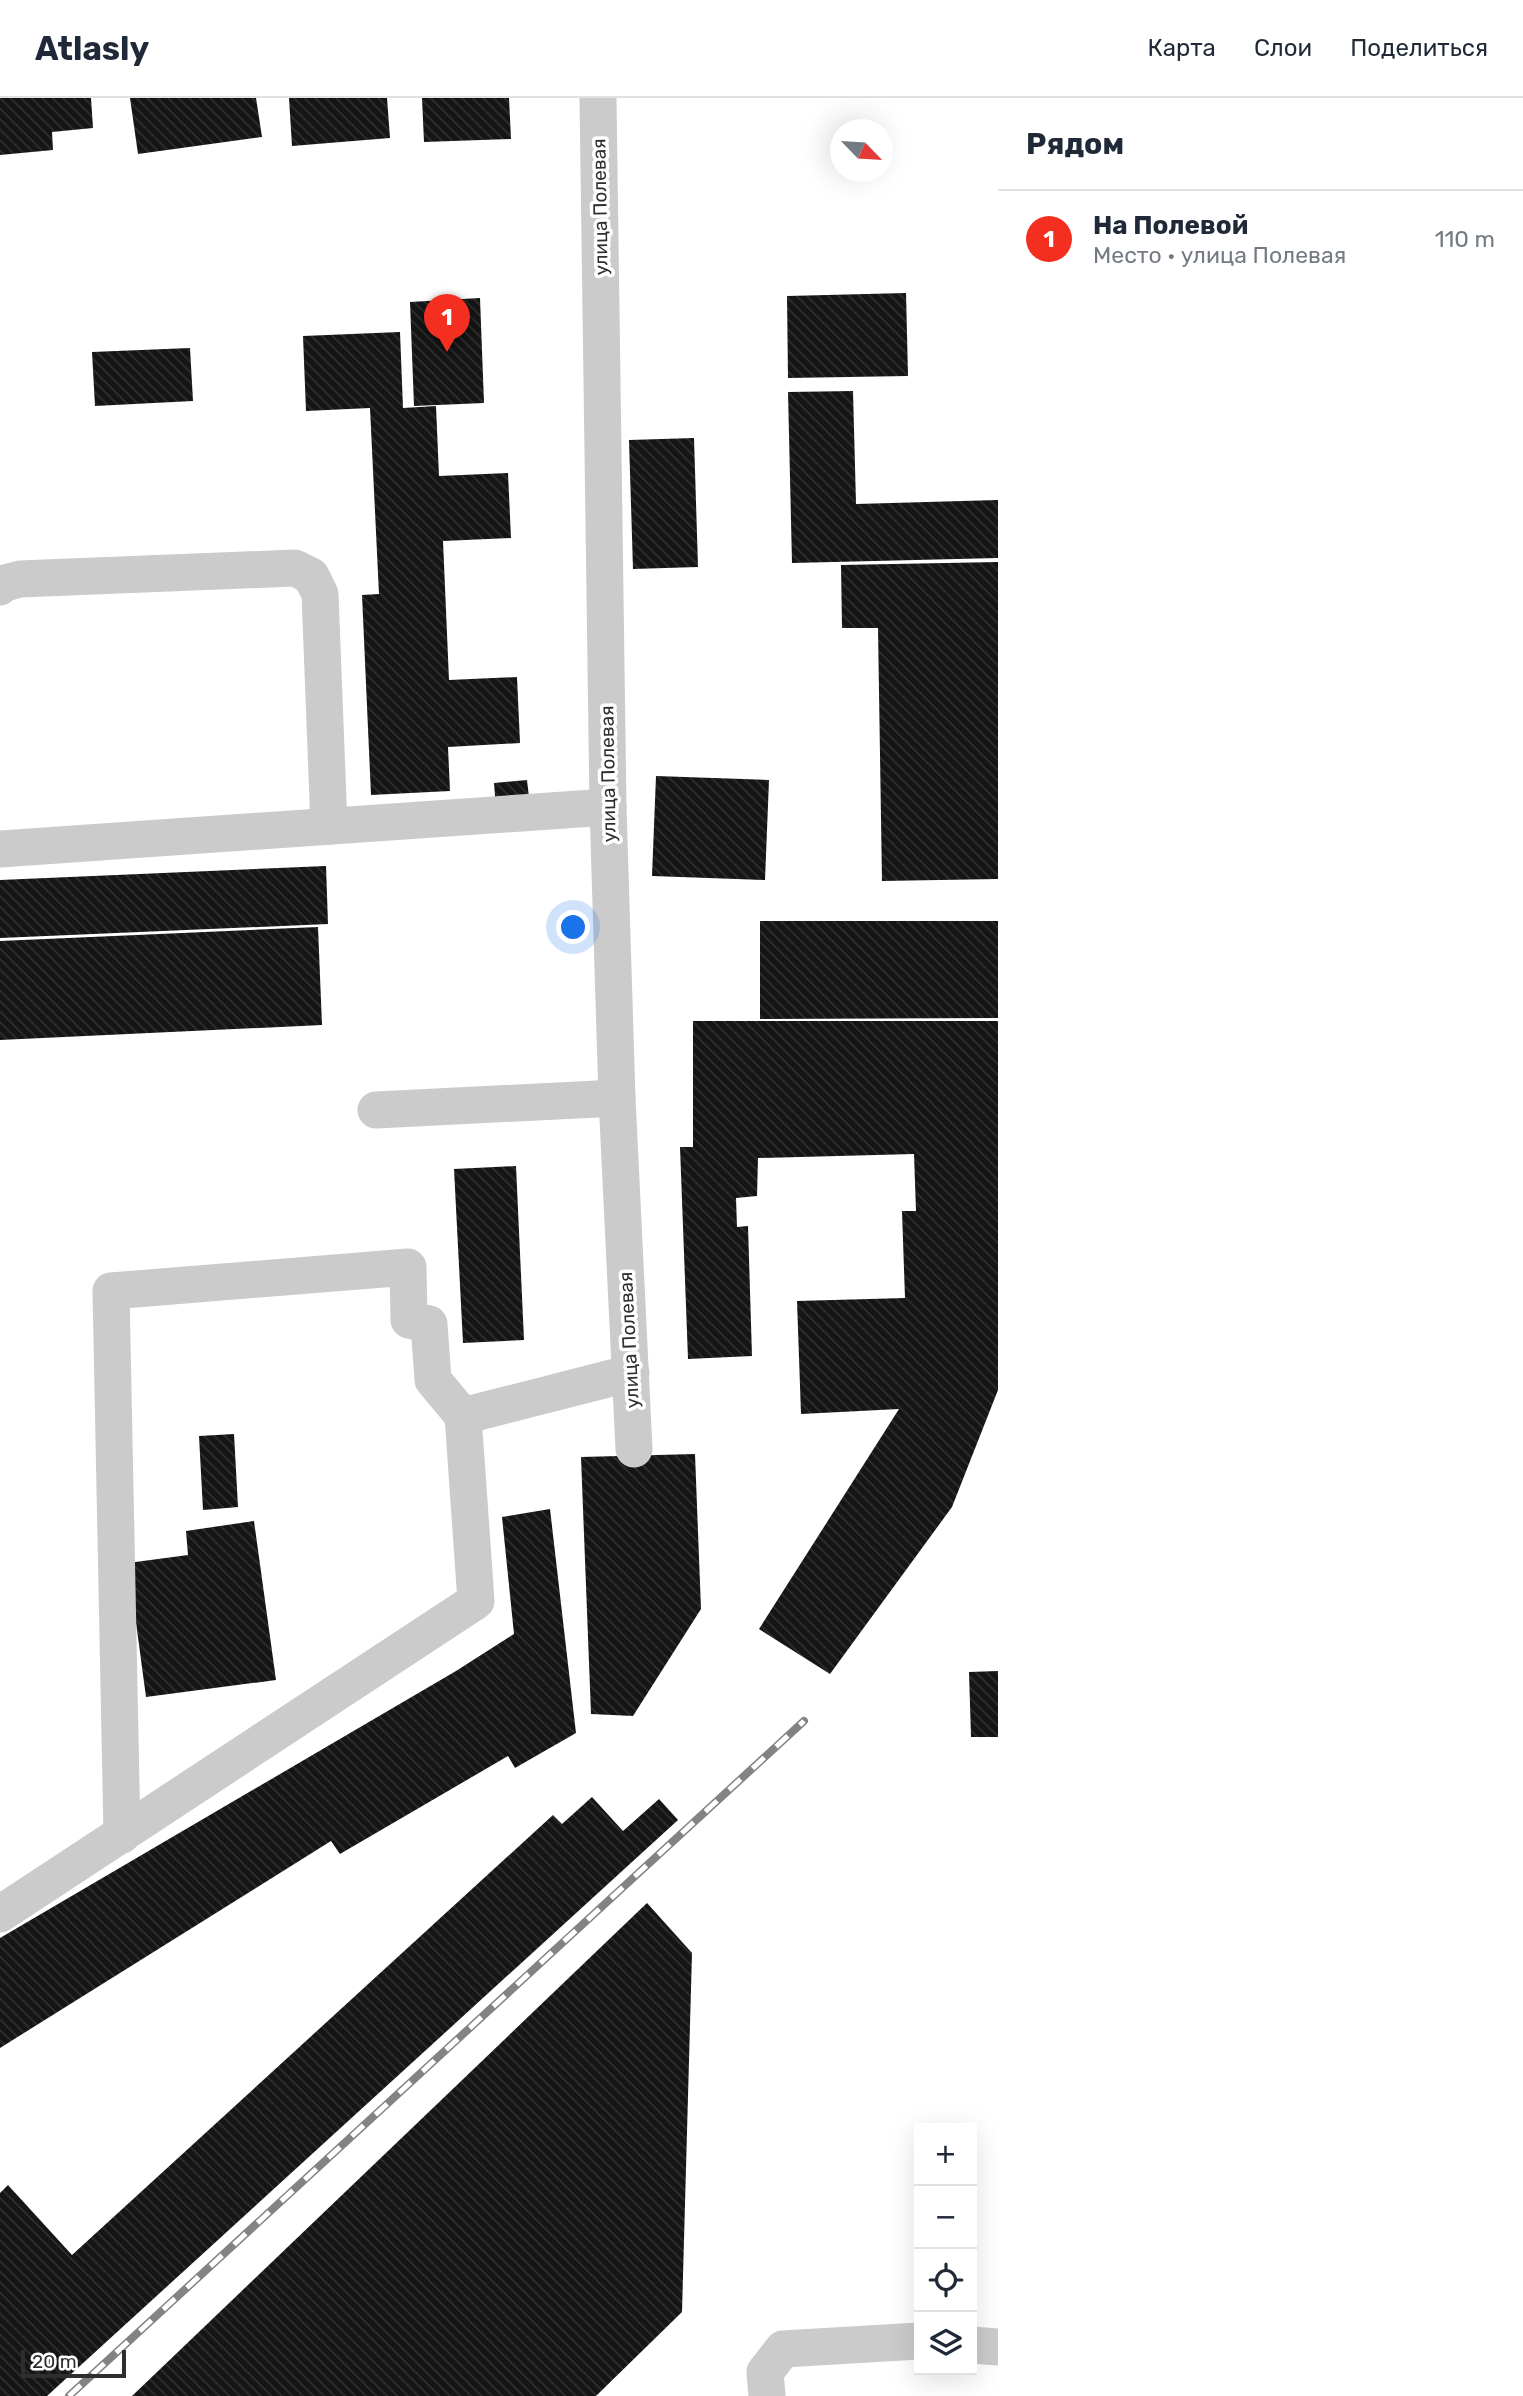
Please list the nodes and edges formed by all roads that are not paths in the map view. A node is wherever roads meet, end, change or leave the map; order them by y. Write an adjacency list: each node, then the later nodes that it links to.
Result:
1 (598, 98): 3 (street, улица Полевая)
2 (0, 587): 4 (street)
3 (608, 807): 4 (street); 7 (street, улица Полевая)
4 (329, 826): 6 (street)
5 (0, 828): 6 (street)
6 (0, 849)
7 (617, 1098): 8 (street); 9 (street, улица Полевая)
8 (376, 1110)
9 (631, 1373): 10 (street); 11 (street, улица Полевая)
10 (463, 1416): 12 (street); 12 (street)
11 (634, 1449)
12 (122, 1835): 13 (street)
13 (0, 1914)
14 (914, 2341): 17 (street)
15 (977, 2345): 16 (street)
16 (998, 2347)
17 (767, 2396)

